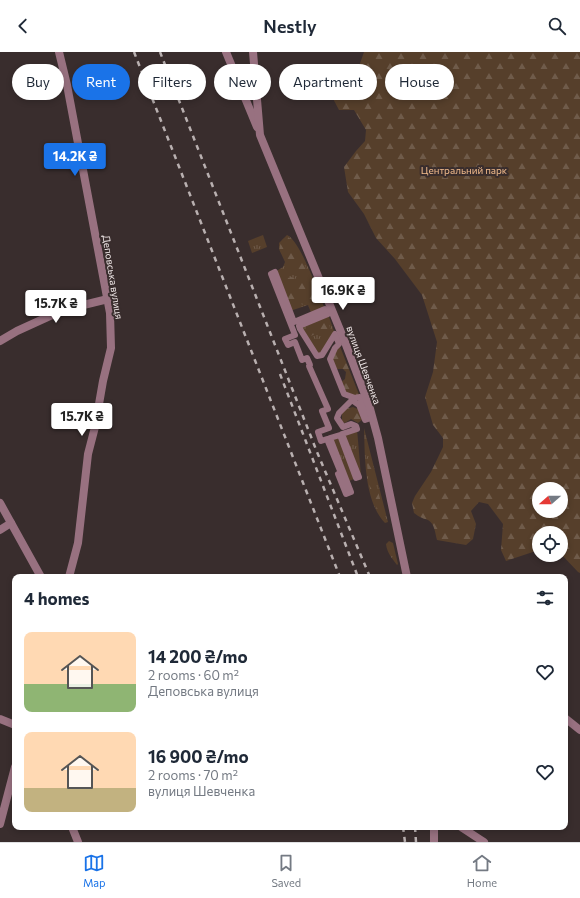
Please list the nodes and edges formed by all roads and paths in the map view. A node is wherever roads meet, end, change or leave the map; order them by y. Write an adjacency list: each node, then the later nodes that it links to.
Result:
1 (59, 52): 5 (street, Деповська вулиця)
2 (226, 52): 4 (street)
3 (253, 52): 4 (street, вулиця Шевченка)
4 (260, 135): 13 (street, вулиця Шевченка)
5 (108, 299): 6 (street); 12 (street, Деповська вулиця)
6 (0, 341)
7 (339, 344): 7 (street)
8 (0, 503): 9 (street)
9 (11, 523): 10 (street); 11 (street)
10 (0, 530)
11 (39, 574)
12 (70, 574)
13 (406, 574)
14 (0, 719): 16 (street)
15 (568, 720): 17 (street)
16 (12, 723)
17 (580, 730)
18 (12, 778): 19 (street)
19 (0, 824)
20 (73, 830): 23 (street)
21 (434, 830): 24 (street)
22 (466, 830): 25 (street)
23 (78, 842)
24 (434, 842)
25 (484, 842)

